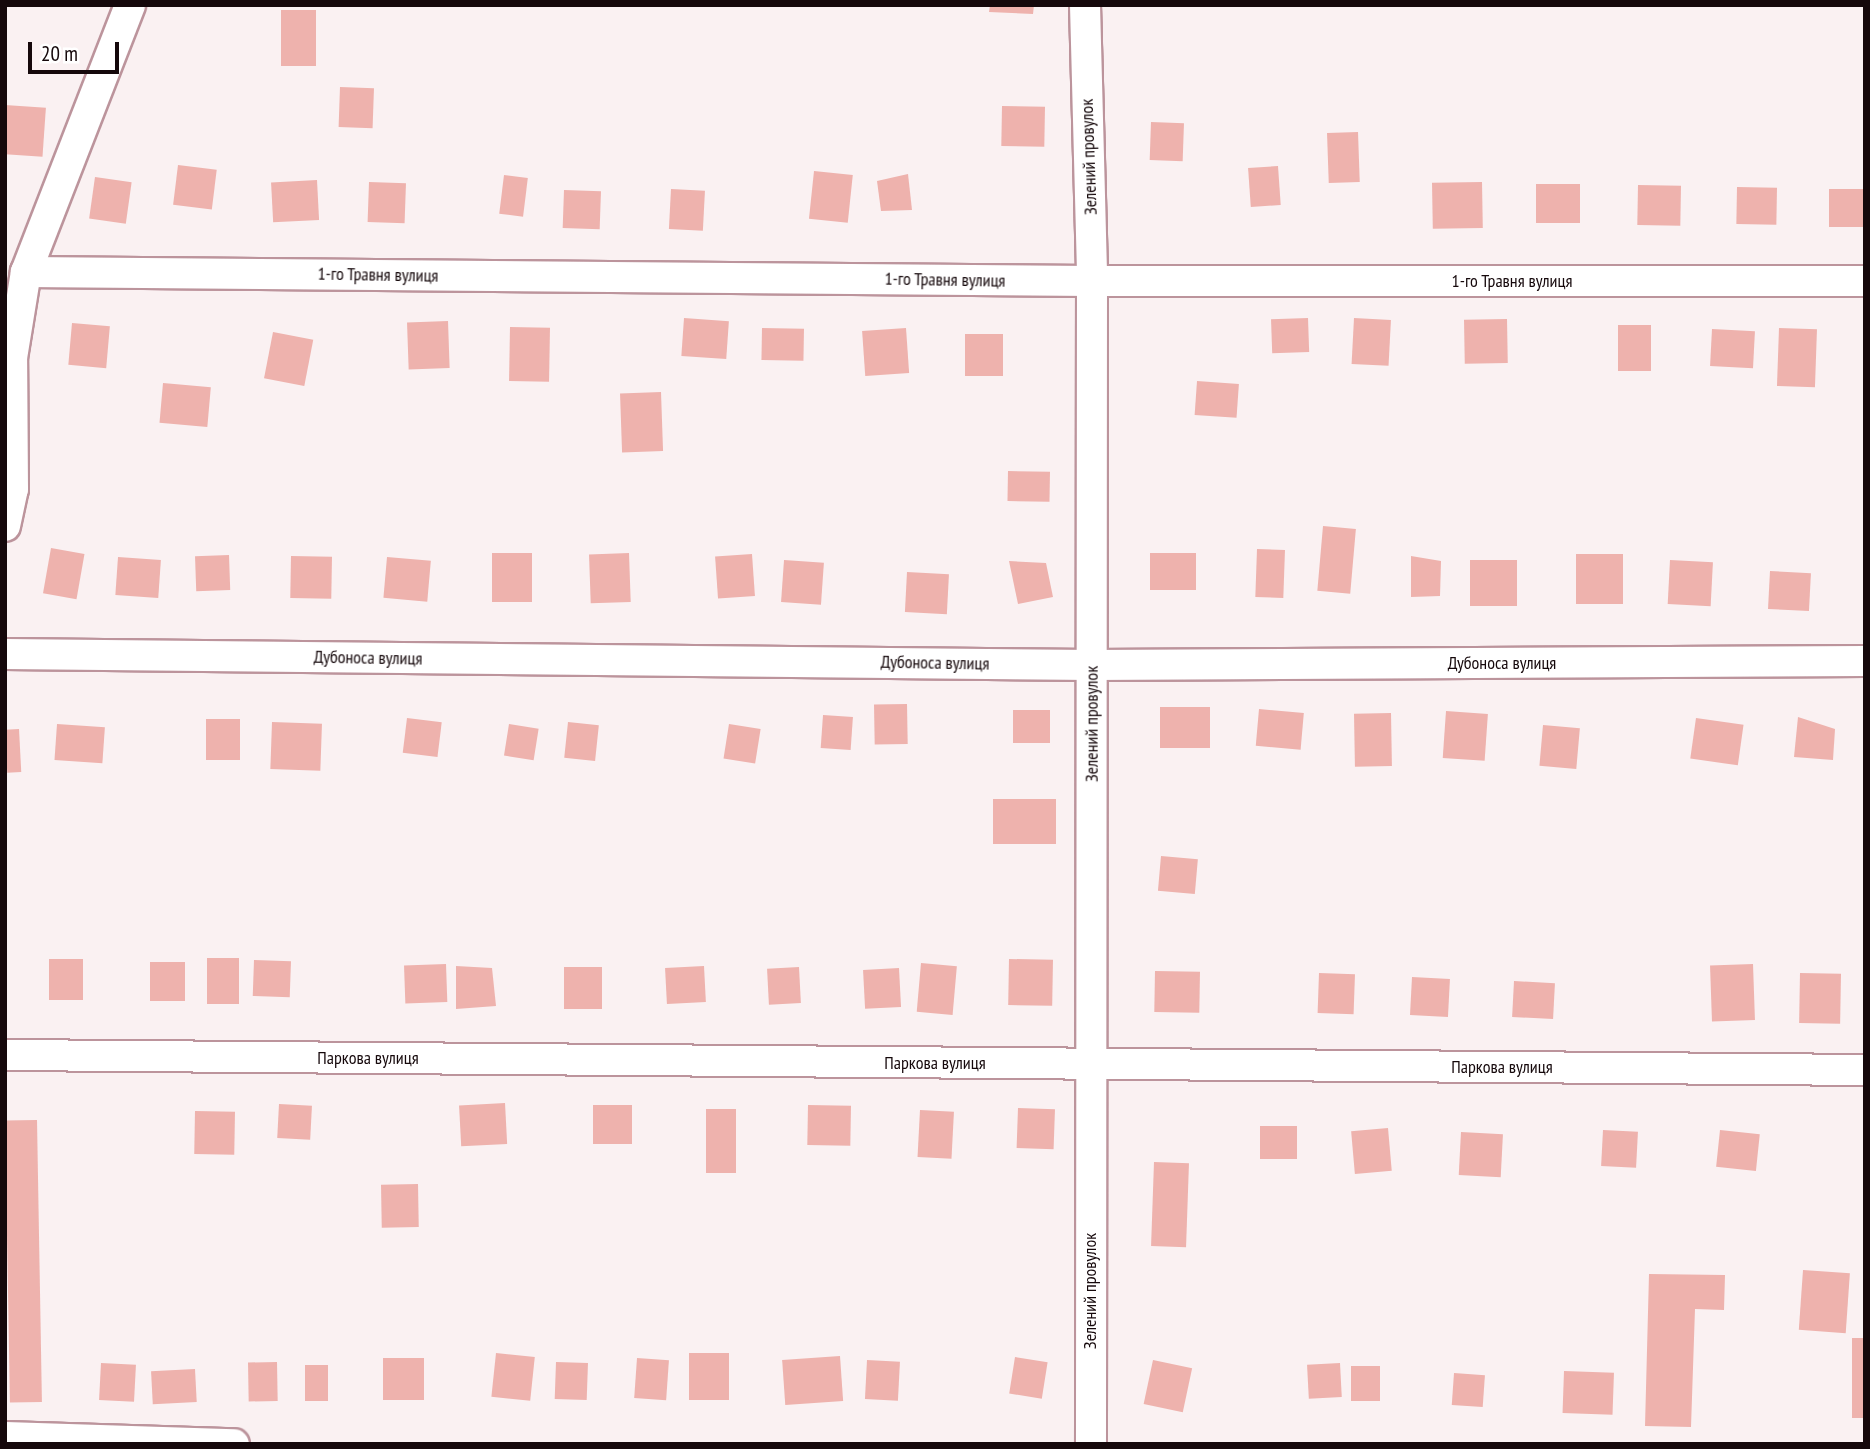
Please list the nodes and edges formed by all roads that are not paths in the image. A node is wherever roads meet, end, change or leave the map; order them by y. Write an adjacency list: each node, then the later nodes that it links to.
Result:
1 (130, 5): 3 (street)
2 (1084, 7): 4 (street, Зелений провулок)
3 (26, 272): 4 (street, 1-го Травня вулиця); 7 (street)
4 (1092, 281): 5 (street, 1-го Травня вулиця); 11 (street, Зелений провулок)
5 (1865, 281)
6 (5, 300): 7 (street)
7 (12, 358): 8 (street)
8 (5, 526)
9 (5, 654): 11 (street, Дубоноса вулиця)
10 (1865, 661): 11 (street, Дубоноса вулиця)
11 (1092, 664): 13 (street, Зелений провулок)
12 (5, 1055): 13 (street, Паркова вулиця)
13 (1090, 1064): 14 (street, Паркова вулиця); 17 (street, Зелений провулок)
14 (1865, 1070)
15 (5, 1437): 16 (street)
16 (234, 1444)
17 (1091, 1444)

